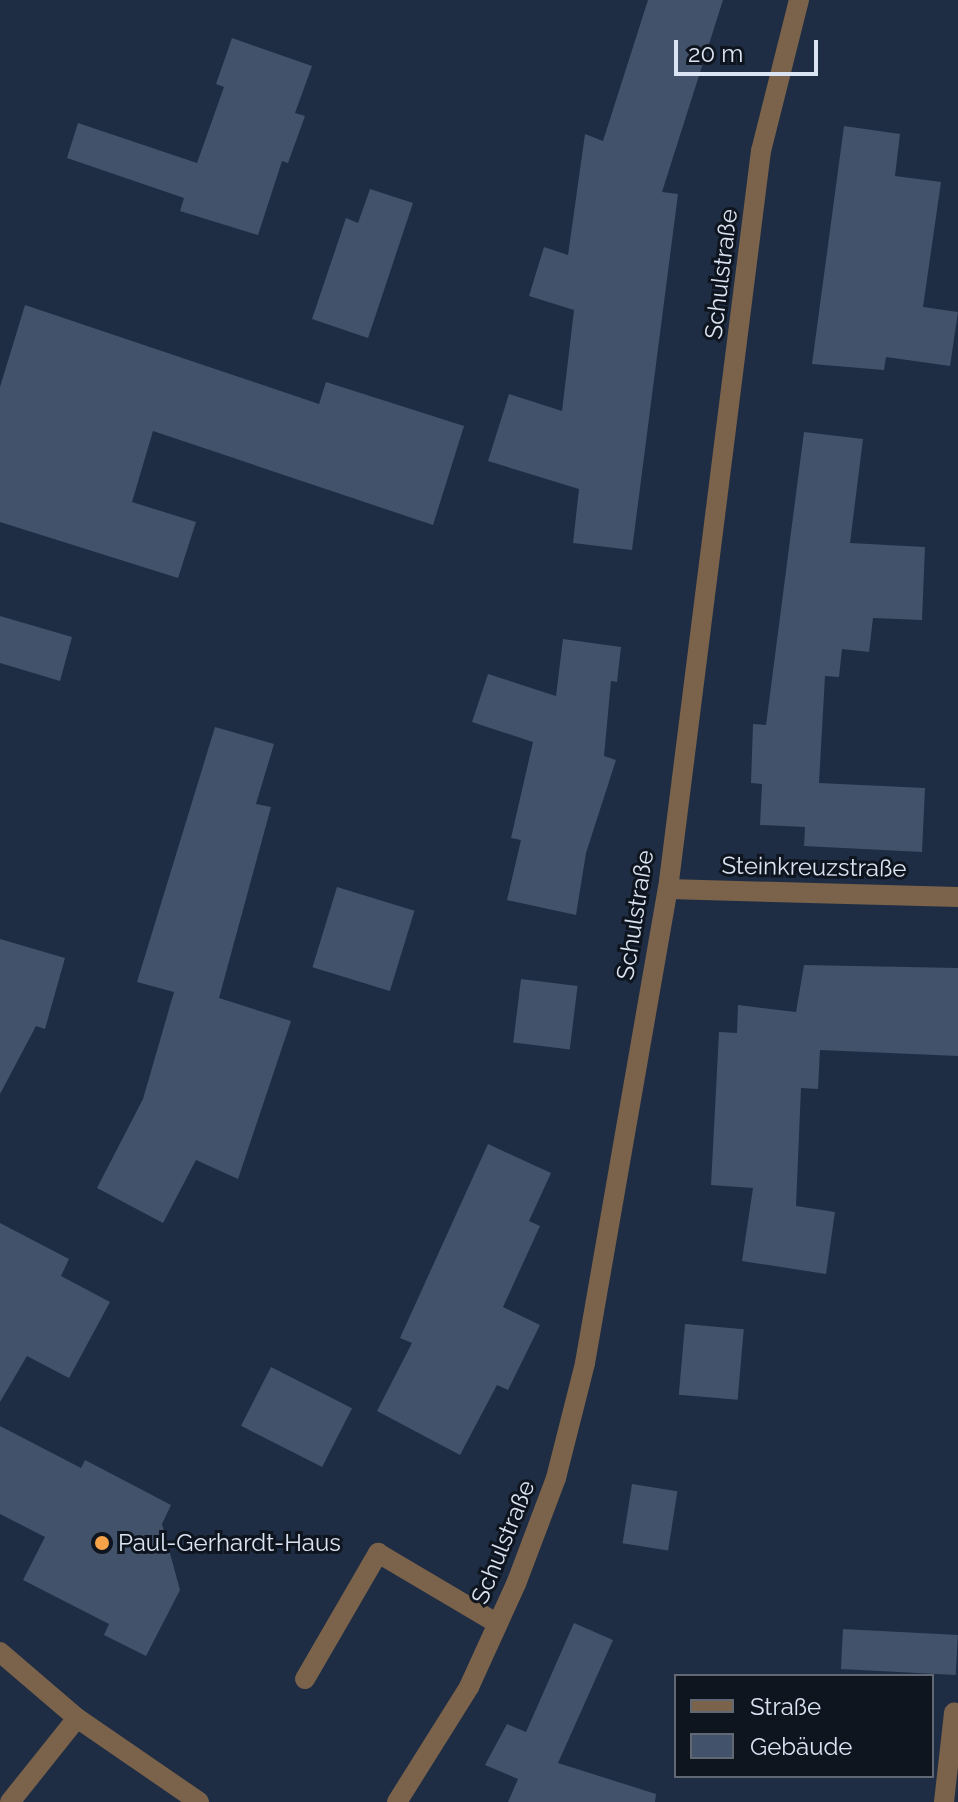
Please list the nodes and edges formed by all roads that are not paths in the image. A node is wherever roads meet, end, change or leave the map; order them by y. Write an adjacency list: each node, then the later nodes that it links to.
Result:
1 (799, 0): 2 (street, Schulstraße)
2 (668, 889): 3 (street, Steinkreuzstraße); 4 (street, Schulstraße)
3 (958, 897)
4 (498, 1624): 6 (street); 11 (street, Schulstraße)
5 (0, 1652): 8 (street)
6 (305, 1679)
7 (954, 1713): 12 (street)
8 (77, 1718): 9 (street); 10 (street)
9 (10, 1802)
10 (199, 1802)
11 (397, 1802)
12 (944, 1802)

